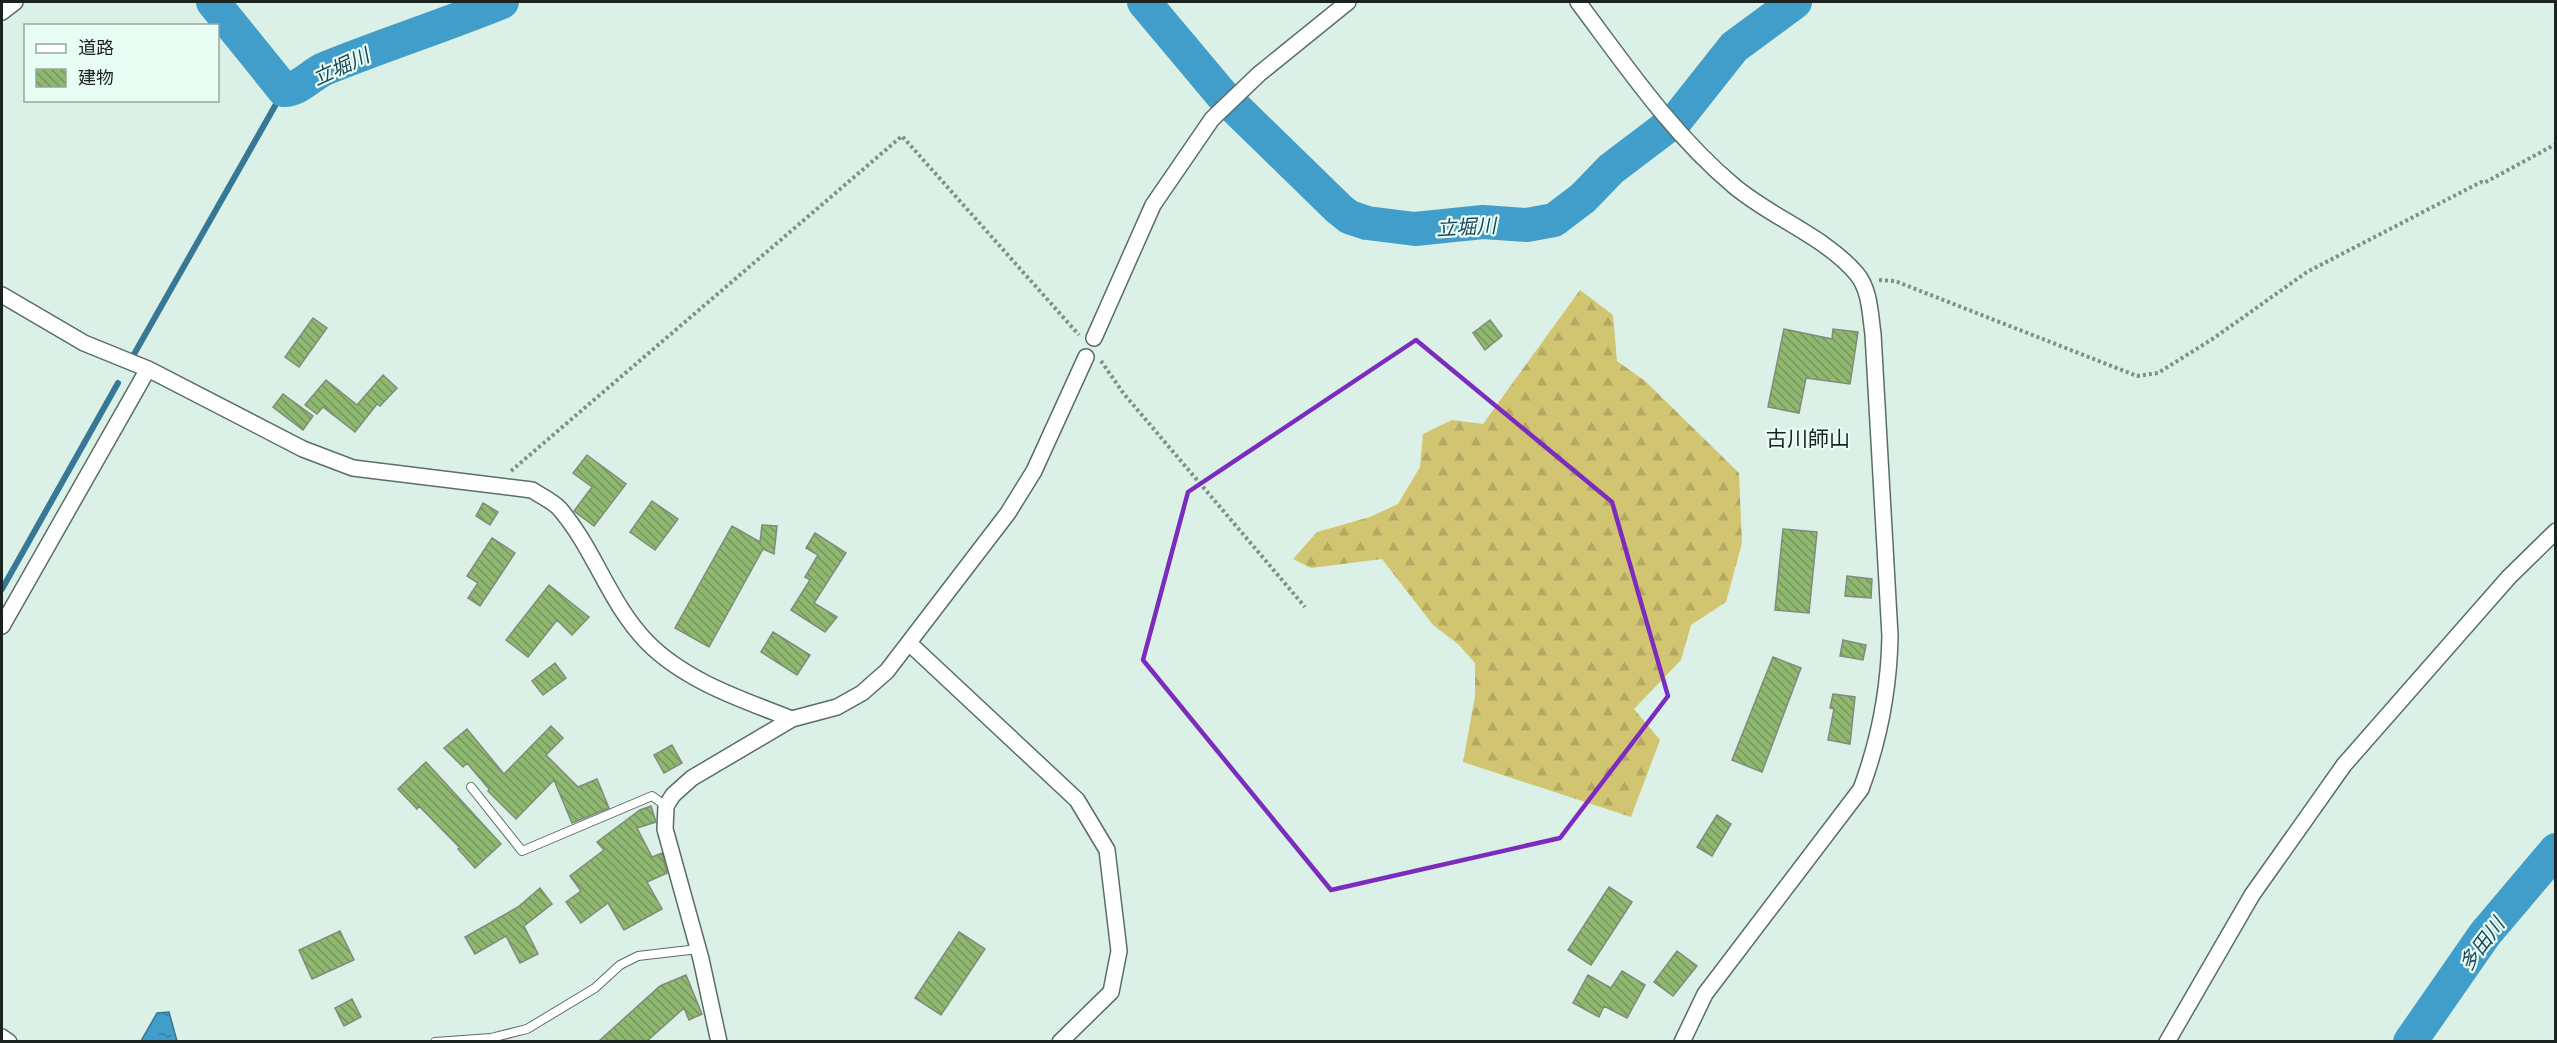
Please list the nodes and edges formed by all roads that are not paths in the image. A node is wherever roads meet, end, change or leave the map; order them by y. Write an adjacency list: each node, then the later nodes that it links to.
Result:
1 (15, 2): 4 (street)
2 (1348, 2): 9 (street)
3 (1578, 2): 19 (street)
4 (2, 12)
5 (2, 295): 6 (street)
6 (148, 369): 8 (street); 10 (street)
7 (2556, 531): 20 (street)
8 (2, 626)
9 (909, 644): 10 (street); 18 (street)
10 (792, 719): 12 (street)
11 (471, 787): 12 (lane)
12 (666, 806): 13 (street)
13 (698, 948): 16 (lane); 17 (street)
14 (2, 1037): 15 (street)
15 (9, 1041)
16 (435, 1041)
17 (719, 1041)
18 (1060, 1041)
19 (1682, 1041)
20 (2167, 1041)

